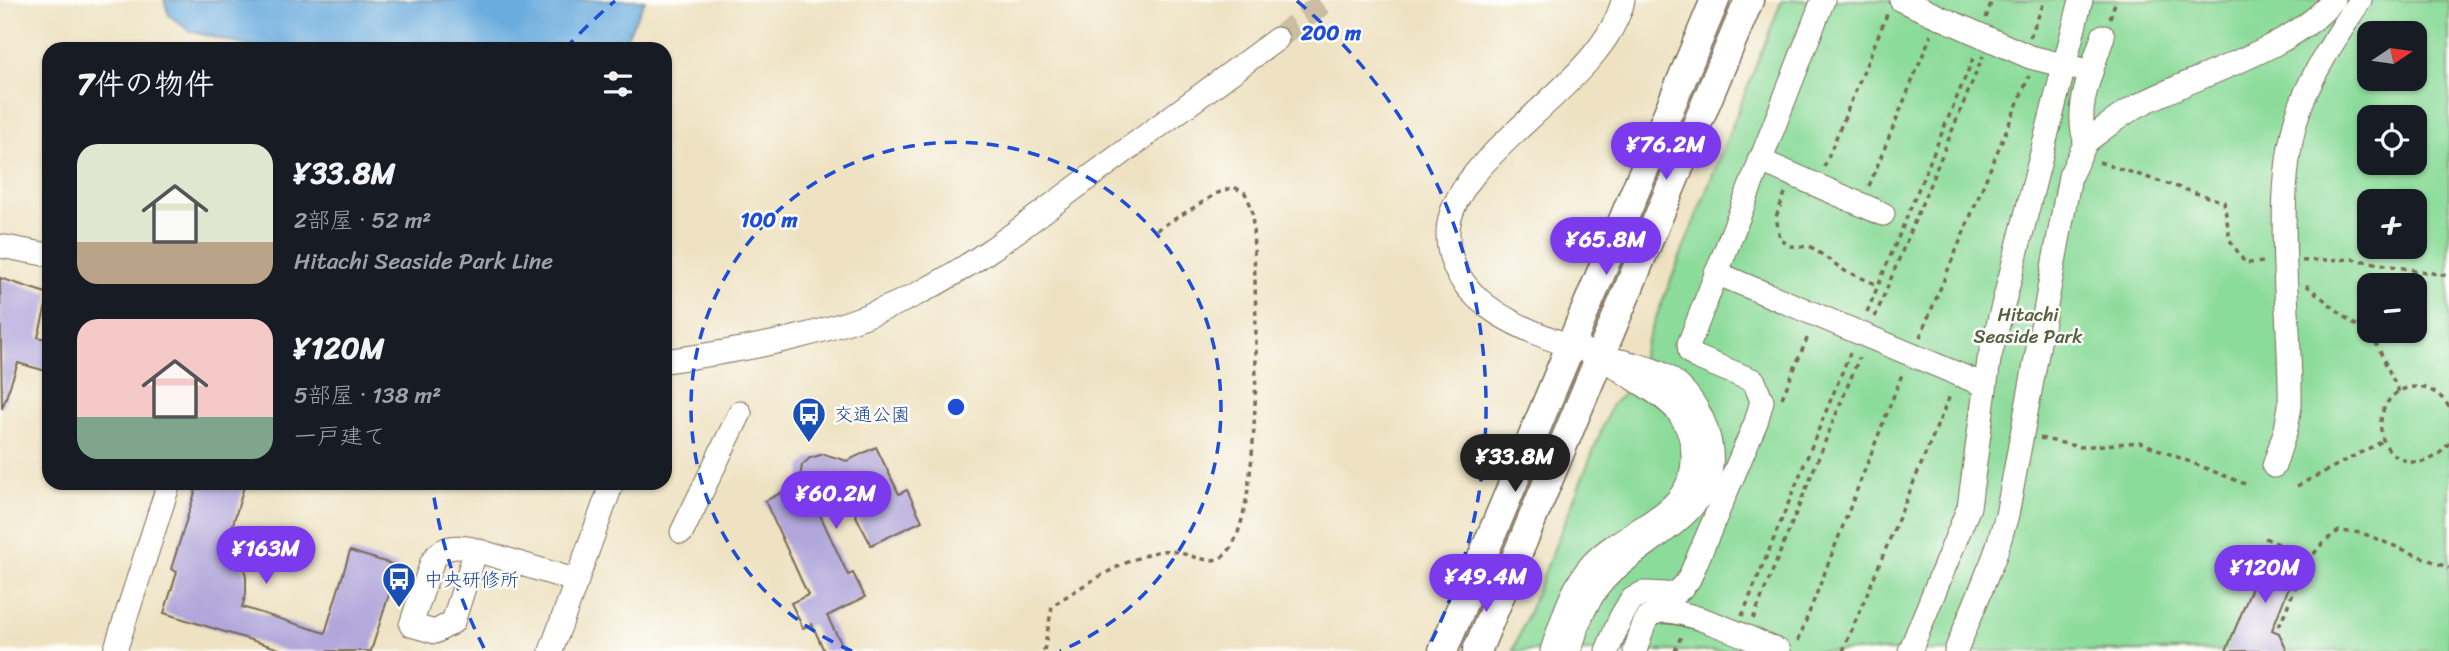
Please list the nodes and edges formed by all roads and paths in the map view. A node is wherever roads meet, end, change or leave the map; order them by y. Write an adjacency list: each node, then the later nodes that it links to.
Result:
1 (1623, 0): 32 (street)
2 (1715, 0): 32 (main road)
3 (1749, 0): 34 (main road)
4 (1823, 0): 19 (street)
5 (1992, 0): 12 (path)
6 (2045, 0): 15 (path)
7 (2081, 0): 16 (street)
8 (2333, 0): 18 (street)
9 (2360, 0): 26 (street)
10 (1895, 4): 11 (street); 20 (path)
11 (1939, 16): 12 (street); 21 (path)
12 (1985, 36): 15 (street); 29 (path); 31 (path)
13 (2103, 36): 17 (street)
14 (1277, 39): 37 (street)
15 (2030, 57): 16 (street); 35 (path)
16 (2063, 63): 17 (street); 39 (street)
17 (2091, 72): 18 (street)
18 (2083, 146): 26 (path); 43 (street)
19 (1759, 160): 20 (street); 27 (street)
20 (1806, 181): 21 (street); 29 (path)
21 (1861, 204): 22 (street)
22 (1884, 214)
23 (1153, 232): 66 (path)
24 (0, 246): 25 (street)
25 (42, 254)
26 (2286, 271): 28 (path); 40 (path); 46 (street)
27 (1716, 273): 35 (street); 59 (street)
28 (2449, 276)
29 (1878, 285): 30 (path)
30 (1867, 312)
31 (1875, 317)
32 (1571, 344): 34 (street); 67 (main road)
33 (1850, 353): 60 (path)
34 (1600, 355): 56 (street); 68 (main road)
35 (1911, 355): 38 (street); 63 (path)
36 (1859, 358): 61 (path)
37 (672, 360)
38 (1958, 375): 39 (street); 73 (path)
39 (1984, 385): 74 (street)
40 (2399, 392): 41 (path); 44 (path)
41 (2449, 407)
42 (740, 413): 51 (street)
43 (2020, 433): 47 (path); 75 (street)
44 (2383, 441): 45 (path); 48 (path)
45 (2449, 444)
46 (2274, 466)
47 (2245, 484)
48 (2297, 486)
49 (167, 490): 64 (street)
50 (609, 490): 57 (street)
51 (682, 533)
52 (2266, 538): 54 (path)
53 (477, 550): 57 (street)
54 (2310, 558): 55 (path); 62 (path)
55 (2449, 568)
56 (1599, 571): 58 (street); 69 (street); 70 (street)
57 (576, 581): 65 (street)
58 (1631, 600): 59 (street); 71 (street)
59 (1665, 604): 63 (street); 72 (street)
60 (1741, 618)
61 (1751, 624)
62 (2279, 626)
63 (1788, 646)
64 (115, 651)
65 (551, 651)
66 (1044, 651)
67 (1443, 651)
68 (1477, 651)
69 (1552, 651)
70 (1570, 651)
71 (1606, 651)
72 (1635, 651)
73 (1843, 651)
74 (1910, 651)
75 (1956, 651)

